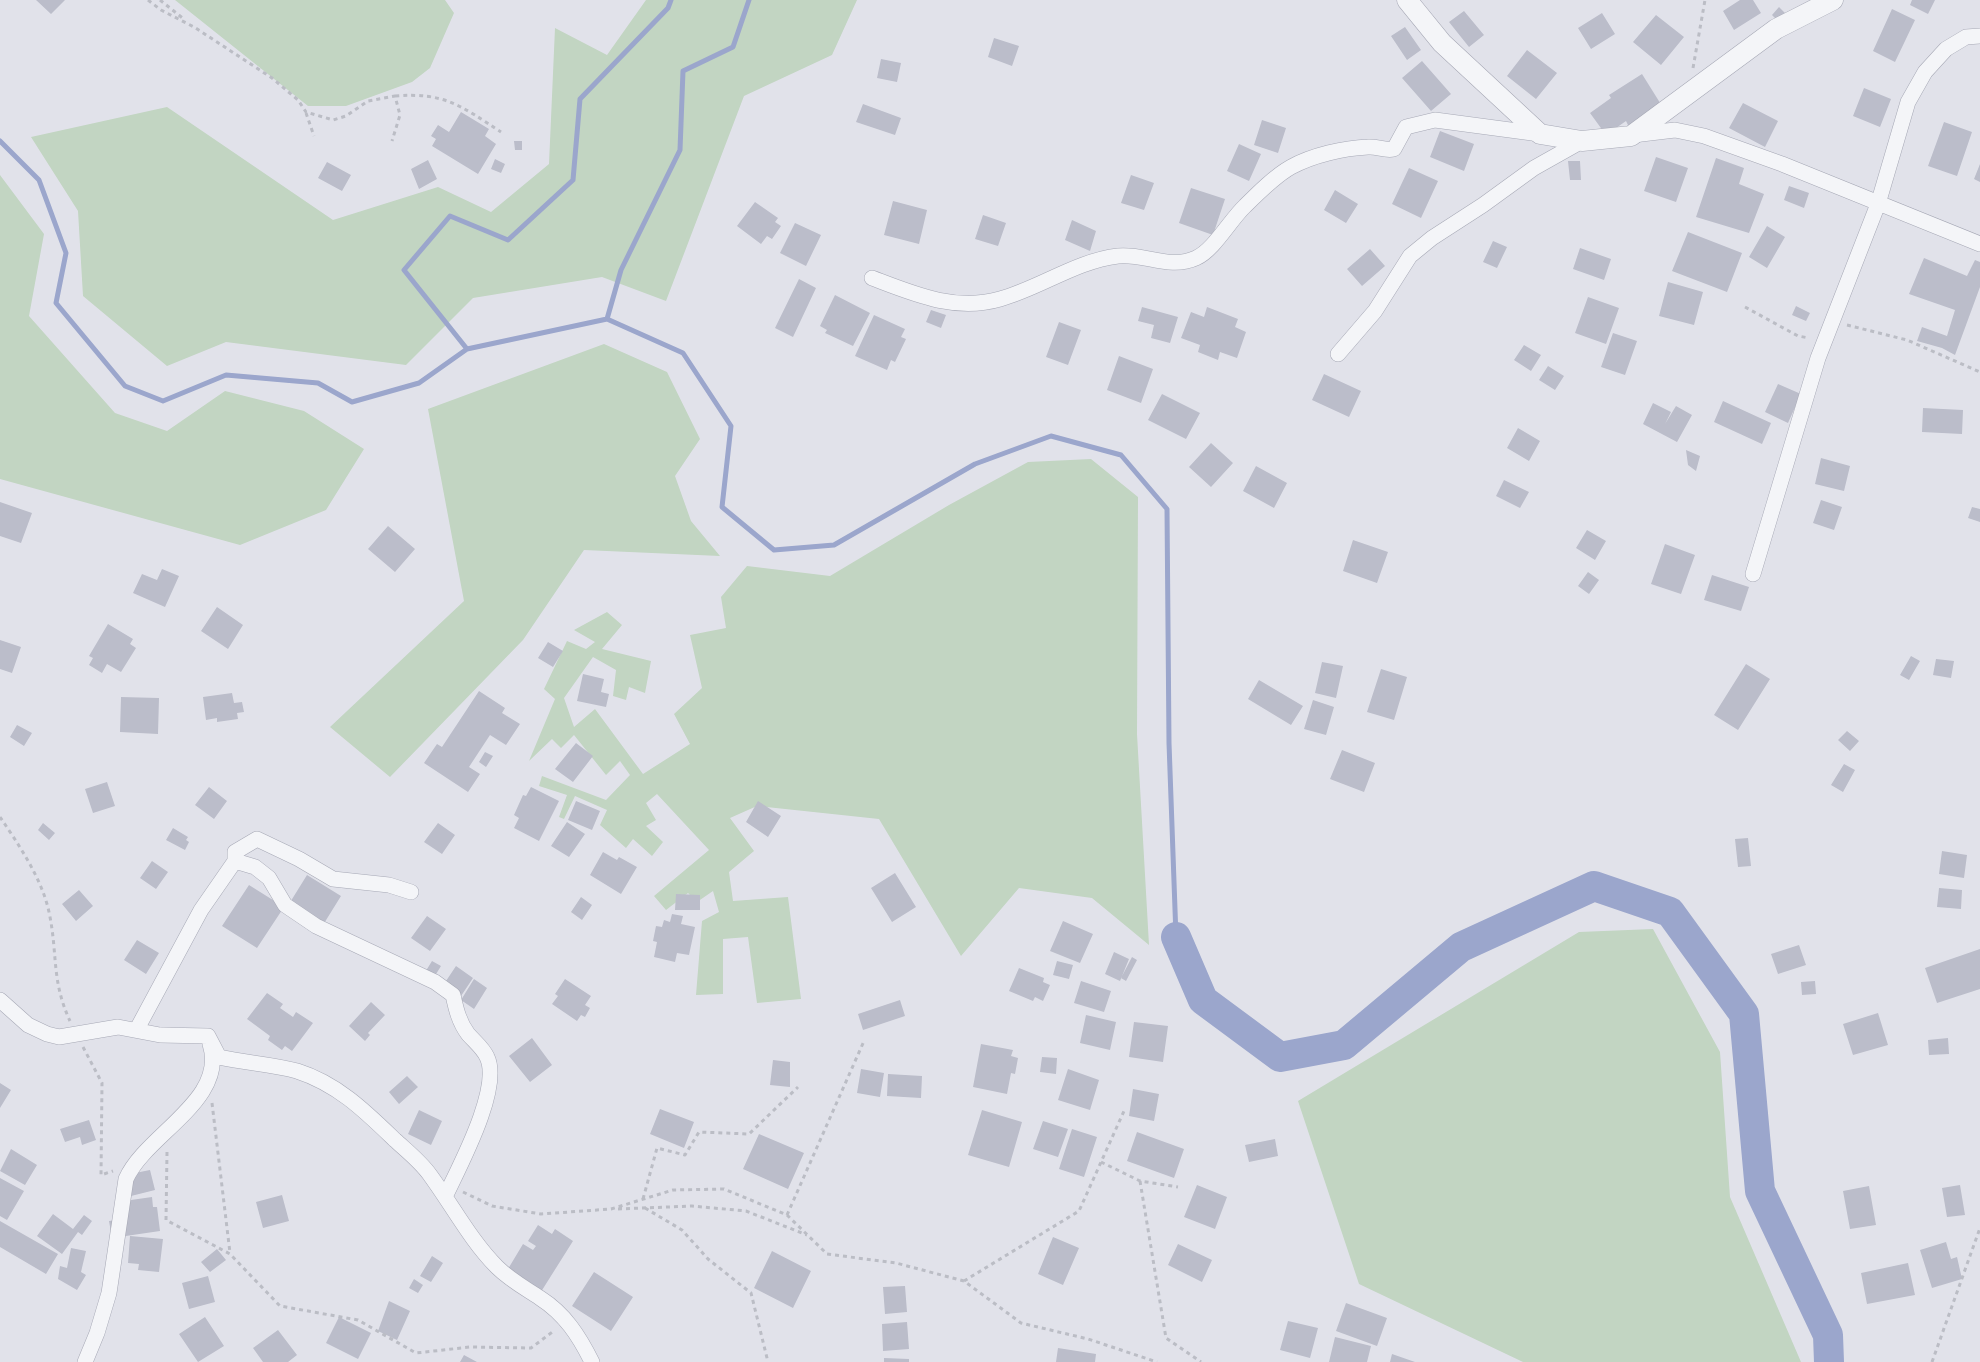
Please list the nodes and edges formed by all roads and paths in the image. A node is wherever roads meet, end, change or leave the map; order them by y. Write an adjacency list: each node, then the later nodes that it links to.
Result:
1 (148, 0): 6 (path)
2 (160, 0): 6 (path)
3 (1407, 0): 12 (street)
4 (1705, 0): 8 (path)
5 (1832, 0): 14 (street)
6 (194, 26): 10 (path)
7 (1980, 36): 17 (street)
8 (1692, 73)
9 (395, 96): 10 (path); 11 (path); 15 (path)
10 (306, 112): 13 (path)
11 (501, 132)
12 (1540, 134): 16 (street); 19 (street)
13 (314, 136)
14 (1631, 136): 16 (street); 17 (street)
15 (392, 141)
16 (1582, 141): 22 (street)
17 (1878, 204): 18 (street); 21 (street)
18 (1980, 244)
19 (872, 278)
20 (1745, 306): 21 (path)
21 (1832, 322): 23 (path); 24 (street)
22 (1338, 354)
23 (1980, 372)
24 (1753, 574)
25 (0, 817): 30 (path)
26 (235, 861): 27 (street); 29 (street); 41 (street)
27 (411, 892)
28 (0, 1000): 30 (street)
29 (137, 1029): 30 (street); 31 (street)
30 (77, 1035): 38 (path)
31 (208, 1036): 33 (street); 41 (street)
32 (864, 1041): 45 (path)
33 (210, 1081): 36 (street); 48 (path)
34 (798, 1087): 42 (path)
35 (1124, 1111): 37 (path)
36 (167, 1129): 38 (street); 48 (path)
37 (1101, 1162): 39 (path); 49 (path)
38 (133, 1165): 51 (street)
39 (1140, 1181): 40 (path); 55 (path)
40 (1178, 1187)
41 (448, 1191): 44 (path); 50 (street)
42 (642, 1200): 44 (path); 45 (path)
43 (645, 1208): 44 (path); 47 (path); 53 (path)
44 (612, 1210)
45 (787, 1215): 47 (path)
46 (1980, 1228): 56 (path)
47 (810, 1237): 49 (path)
48 (230, 1254): 50 (path)
49 (964, 1282): 54 (path)
50 (568, 1321): 52 (street)
51 (84, 1362)
52 (592, 1362)
53 (768, 1362)
54 (1157, 1362)
55 (1201, 1362)
56 (1932, 1362)

